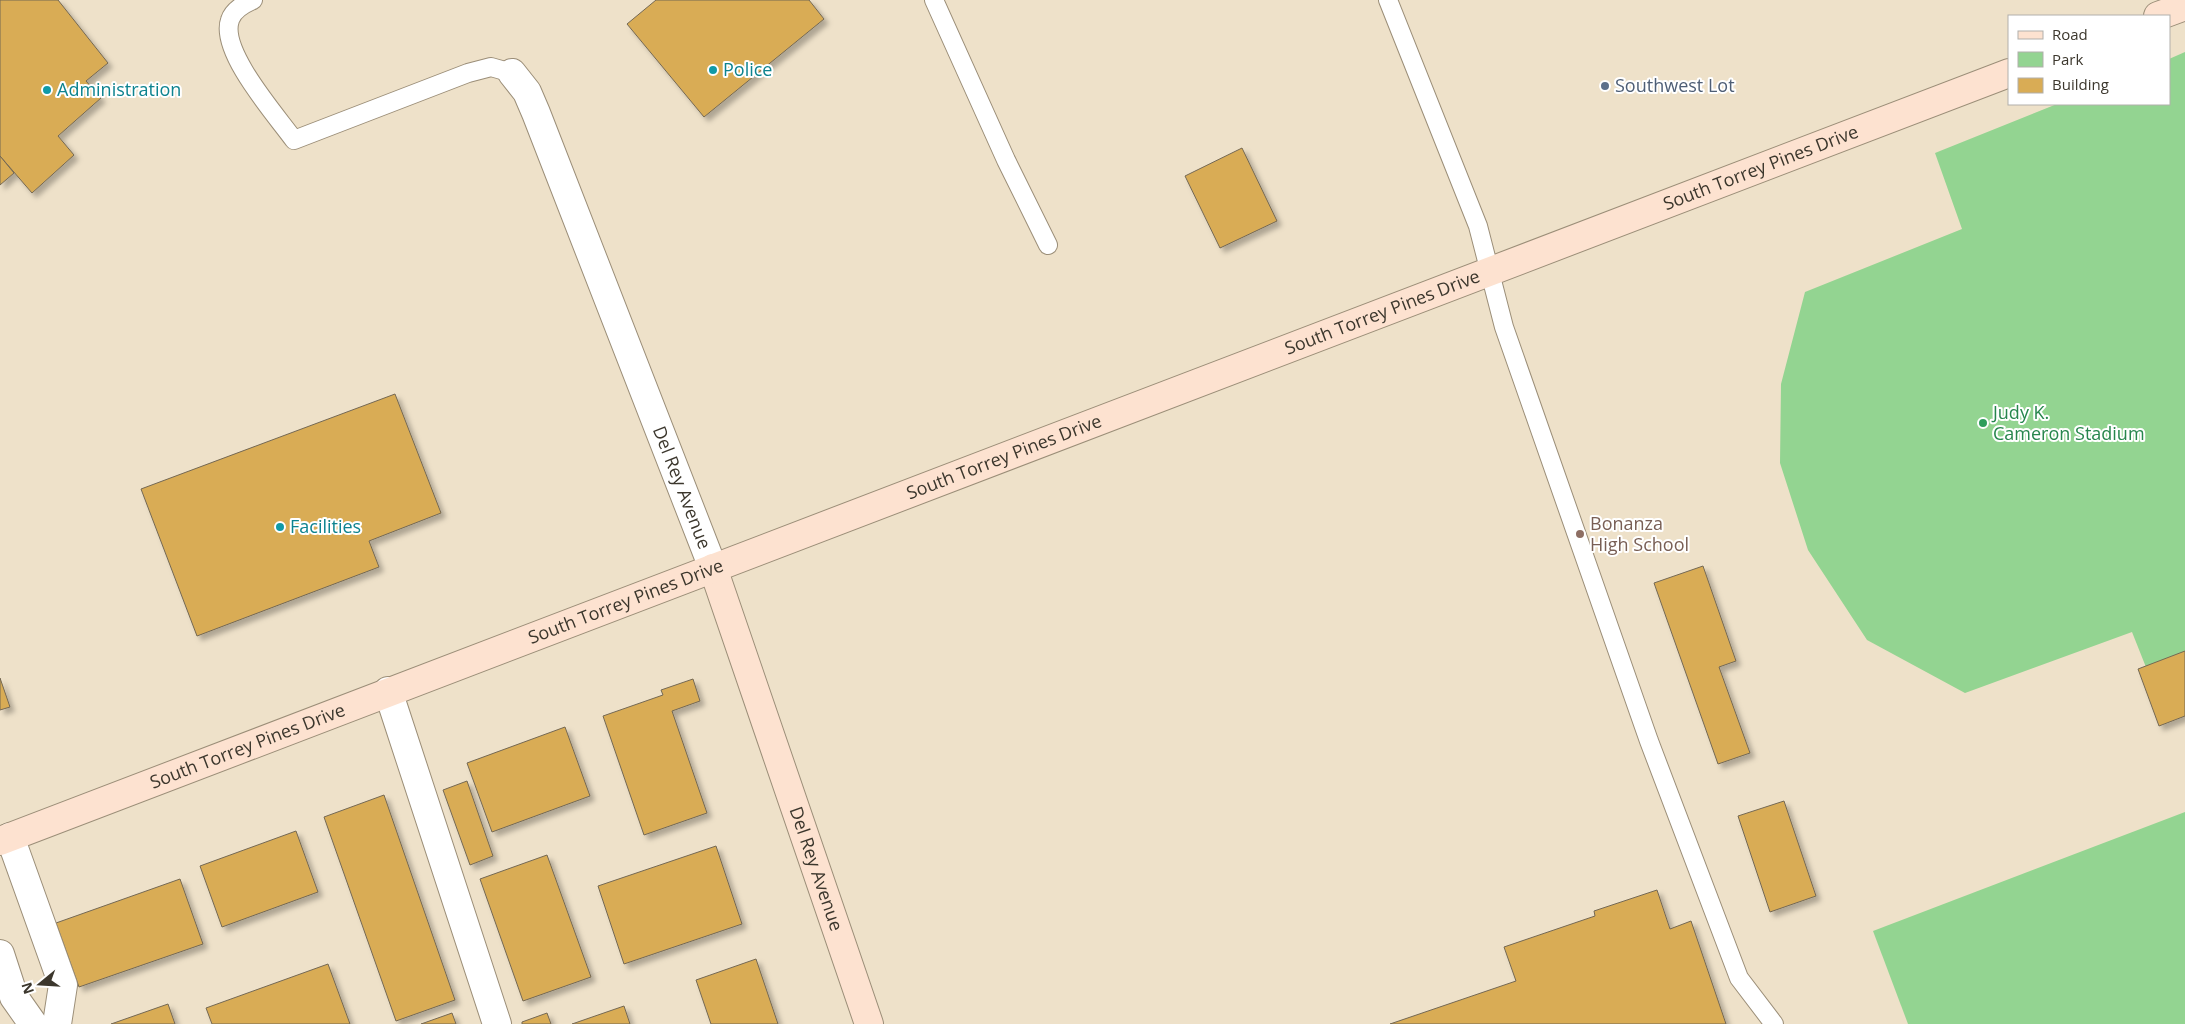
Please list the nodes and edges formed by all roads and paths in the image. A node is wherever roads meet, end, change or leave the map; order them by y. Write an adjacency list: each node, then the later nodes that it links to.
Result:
1 (253, 0): 6 (lane)
2 (934, 0): 8 (lane)
3 (1388, 0): 9 (lane)
4 (2185, 6): 5 (main road)
5 (2161, 15)
6 (512, 73): 10 (street, Del Rey Avenue)
7 (2008, 73): 9 (main road, South Torrey Pines Drive)
8 (1048, 245)
9 (1489, 270): 10 (main road, South Torrey Pines Drive); 18 (lane)
10 (713, 568): 11 (main road, South Torrey Pines Drive); 17 (main road, Del Rey Avenue)
11 (388, 691): 12 (main road, South Torrey Pines Drive); 16 (street)
12 (5, 839): 15 (street)
13 (0, 954): 14 (street)
14 (33, 1024)
15 (58, 1024)
16 (497, 1024)
17 (869, 1024)
18 (1774, 1024)

